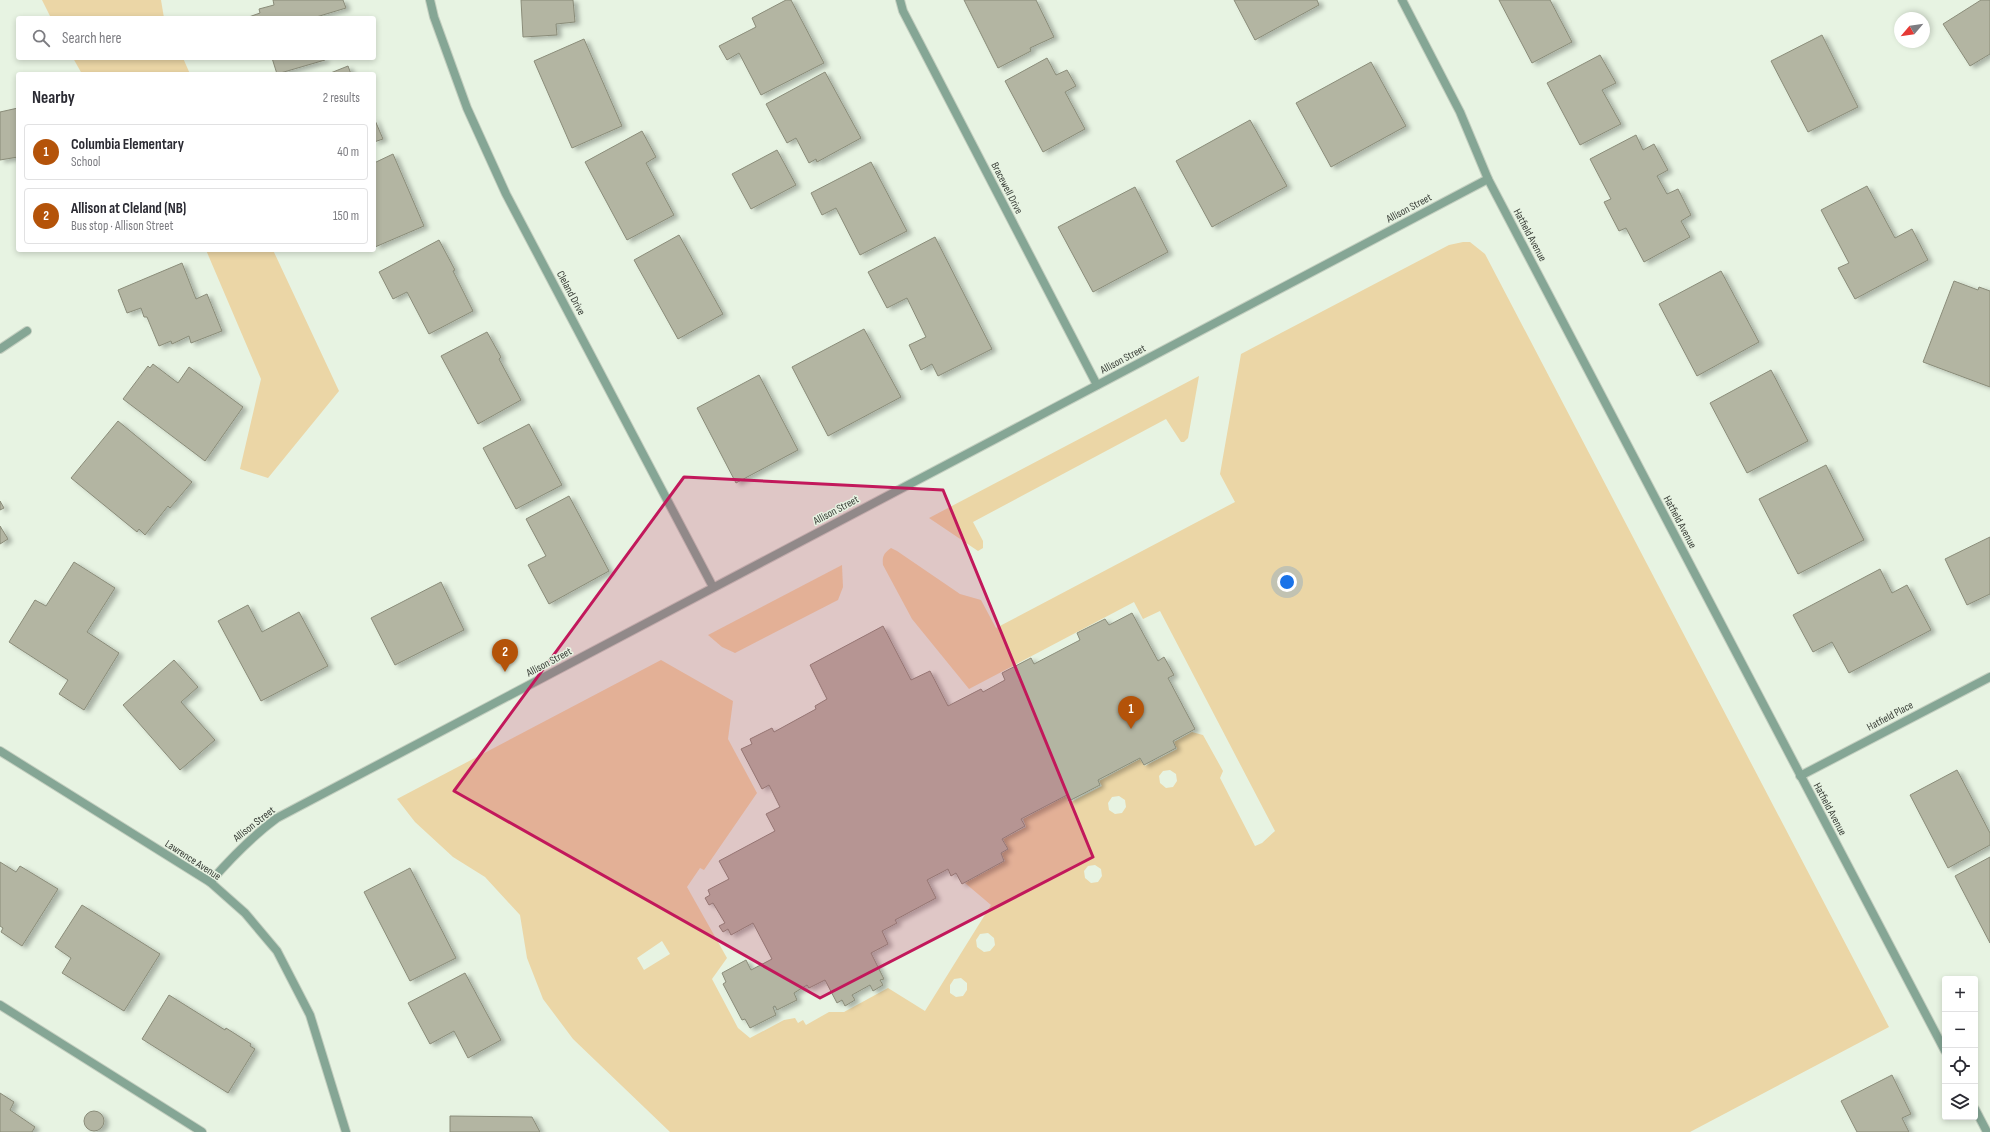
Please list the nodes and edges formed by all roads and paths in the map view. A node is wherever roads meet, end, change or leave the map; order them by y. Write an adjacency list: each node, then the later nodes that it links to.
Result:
1 (430, 0): 8 (street, Cleland Drive)
2 (900, 0): 7 (street, Bracewell Drive)
3 (1402, 0): 4 (street, Hatfield Avenue)
4 (1488, 179): 7 (street, Allison Street); 11 (street, Hatfield Avenue)
5 (27, 331): 6 (street)
6 (0, 349)
7 (1096, 385): 8 (street, Allison Street)
8 (713, 588): 12 (street, Allison Street)
9 (1990, 677): 11 (street, Hatfield Place)
10 (0, 751): 12 (street, Lawrence Avenue)
11 (1800, 776): 14 (street, Hatfield Avenue)
12 (210, 882): 17 (street, Lawrence Avenue)
13 (0, 1005): 16 (street)
14 (1943, 1048)
15 (1978, 1115): 18 (street)
16 (202, 1132)
17 (346, 1132)
18 (1987, 1132)

